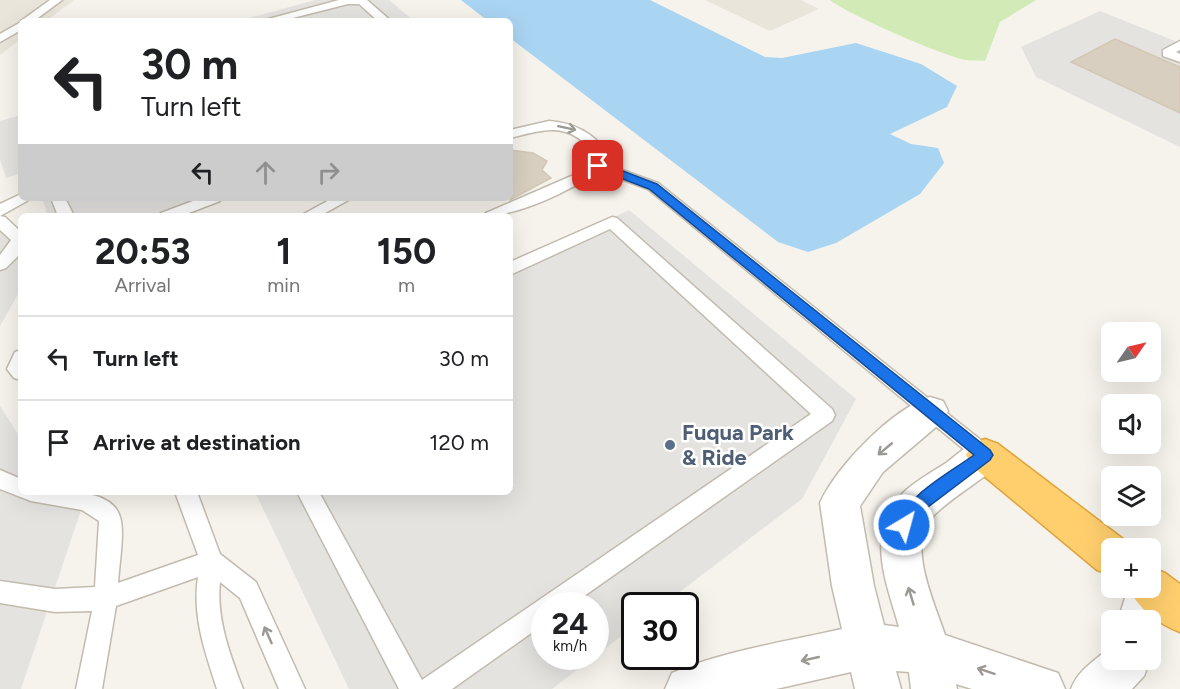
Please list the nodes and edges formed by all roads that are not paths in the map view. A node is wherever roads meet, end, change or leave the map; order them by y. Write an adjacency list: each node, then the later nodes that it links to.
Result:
1 (57, 0): 2 (lane)
2 (31, 18)
3 (279, 18): 4 (lane)
4 (382, 18)
5 (18, 27): 6 (lane)
6 (0, 39)
7 (1180, 45): 8 (lane)
8 (1180, 58)
9 (513, 133): 10 (lane, one-way to 10)
10 (598, 166): 17 (lane); 23 (lane)
11 (18, 200): 14 (lane)
12 (207, 201): 15 (lane)
13 (339, 201): 16 (lane)
14 (0, 211)
15 (176, 213)
16 (314, 213)
17 (498, 213)
18 (0, 221): 19 (lane)
19 (18, 238)
20 (18, 241): 21 (lane)
21 (0, 264)
22 (513, 268): 33 (lane)
23 (930, 411): 24 (lane); 38 (street, one-way to 38)
24 (985, 455): 30 (highway); 40 (street, one-way to 24)
25 (0, 479): 26 (lane)
26 (18, 488)
27 (47, 495): 34 (lane)
28 (187, 495): 31 (lane)
29 (310, 495): 44 (lane)
30 (1101, 547)
31 (212, 561): 34 (lane); 42 (lane); 43 (lane, one-way to 31)
32 (0, 592): 34 (lane)
33 (570, 592)
34 (106, 596): 41 (lane)
35 (1161, 596): 36 (highway)
36 (1180, 611)
37 (531, 619): 45 (lane)
38 (867, 646): 40 (street); 46 (street, one-way to 46); 47 (street)
39 (1119, 670): 49 (street)
40 (931, 671): 48 (street, one-way to 40)
41 (89, 689)
42 (230, 689)
43 (292, 689)
44 (413, 689)
45 (430, 689)
46 (688, 689)
47 (878, 689)
48 (1042, 689)
49 (1094, 689)

